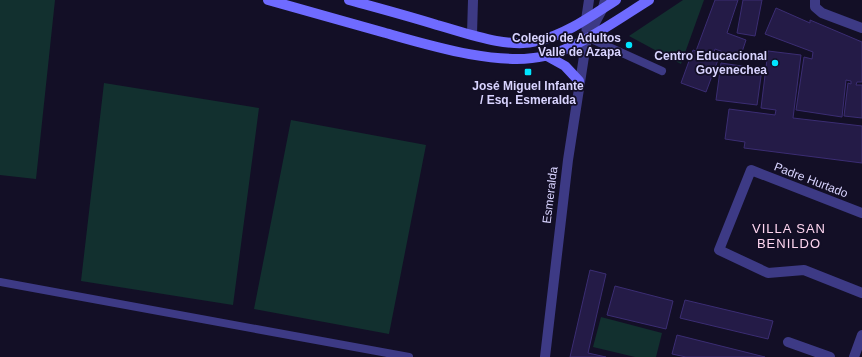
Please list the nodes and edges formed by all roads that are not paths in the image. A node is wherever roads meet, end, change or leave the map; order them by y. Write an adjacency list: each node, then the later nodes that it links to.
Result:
1 (268, 0): 13 (main road)
2 (349, 0): 11 (main road)
3 (473, 0): 11 (street)
4 (589, 0): 9 (street, Esmeralda)
5 (616, 0): 7 (main road)
6 (649, 0): 12 (main road)
7 (604, 4): 9 (main road); 12 (street, Esmeralda)
8 (815, 4): 10 (street)
9 (586, 20): 11 (main road); 12 (street, Esmeralda)
10 (862, 28)
11 (472, 34)
12 (587, 37): 13 (main road); 14 (lane); 15 (street, Esmeralda)
13 (547, 56): 15 (main road)
14 (662, 71)
15 (579, 81): 22 (street, Esmeralda)
16 (862, 213): 18 (street, Padre Hurtado)
17 (0, 282): 21 (lane)
18 (862, 293)
19 (862, 335): 24 (street)
20 (788, 342): 23 (street)
21 (409, 357)
22 (545, 357)
23 (830, 357)
24 (854, 357)

